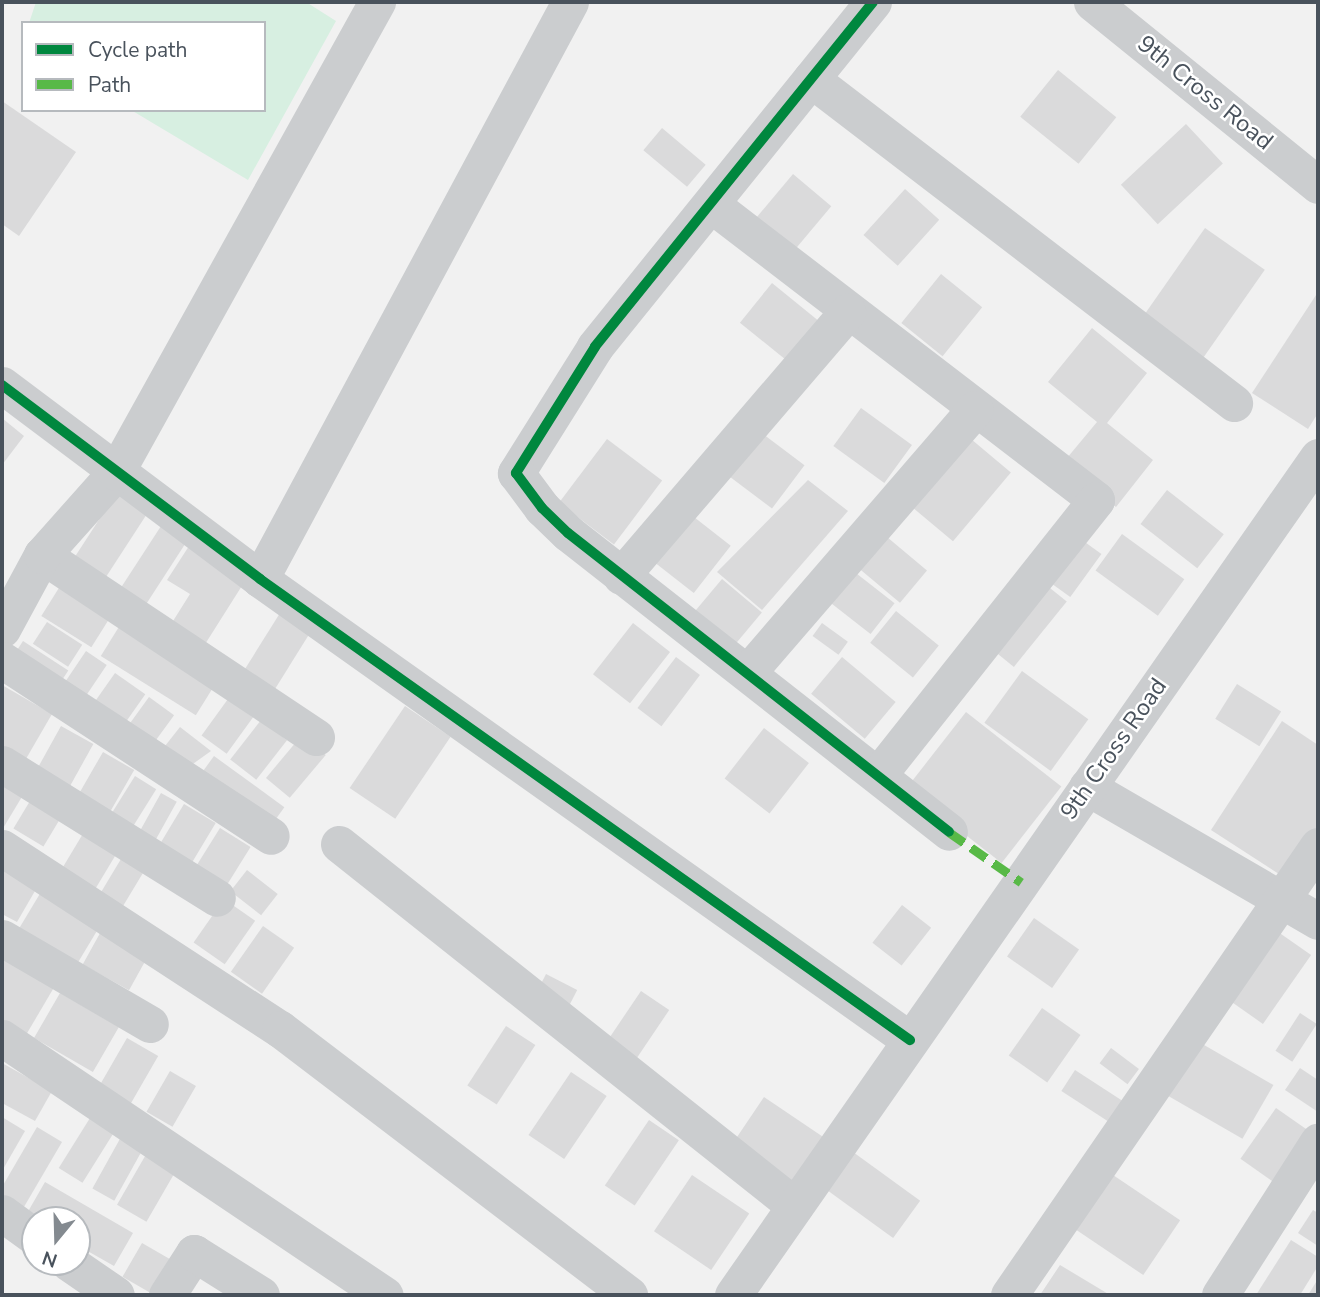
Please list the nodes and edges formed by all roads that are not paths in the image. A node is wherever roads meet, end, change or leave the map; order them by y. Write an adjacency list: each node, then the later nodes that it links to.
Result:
1 (569, 2): 16 (street)
2 (873, 2): 5 (street)
3 (1092, 2): 6 (street, 9th Cross Road)
4 (371, 4): 13 (street)
5 (811, 79): 7 (street); 10 (street)
6 (1318, 185)
7 (712, 205): 8 (street); 15 (street)
8 (847, 312): 11 (street); 15 (street)
9 (2, 385): 13 (street)
10 (1234, 403)
11 (975, 409): 19 (street); 22 (street)
12 (1318, 457): 23 (street, 9th Cross Road)
13 (116, 472): 14 (street); 16 (street)
14 (42, 555): 17 (street); 20 (street)
15 (621, 576): 19 (street)
16 (260, 579): 35 (street)
17 (2, 629)
18 (2, 660): 25 (street)
19 (748, 672): 22 (street)
20 (316, 737)
21 (2, 764): 30 (street)
22 (879, 774): 24 (street)
23 (1087, 787): 29 (street); 35 (street, 9th Cross Road)
24 (949, 832)
25 (271, 836)
26 (340, 844): 37 (street)
27 (1318, 846): 29 (street)
28 (2, 848): 45 (street)
29 (1280, 897): 31 (street); 47 (street)
30 (217, 898)
31 (1318, 921)
32 (2, 937): 33 (street)
33 (150, 1024)
34 (2, 1038): 44 (street)
35 (910, 1040): 37 (street, 9th Cross Road)
36 (1314, 1158): 48 (street)
37 (795, 1206): 46 (street, 9th Cross Road)
38 (2, 1213): 39 (street)
39 (21, 1227)
40 (75, 1277): 41 (street)
41 (116, 1295)
42 (167, 1295): 43 (street)
43 (261, 1295)
44 (385, 1295)
45 (629, 1295)
46 (733, 1295)
47 (1009, 1295)
48 (1220, 1295)

